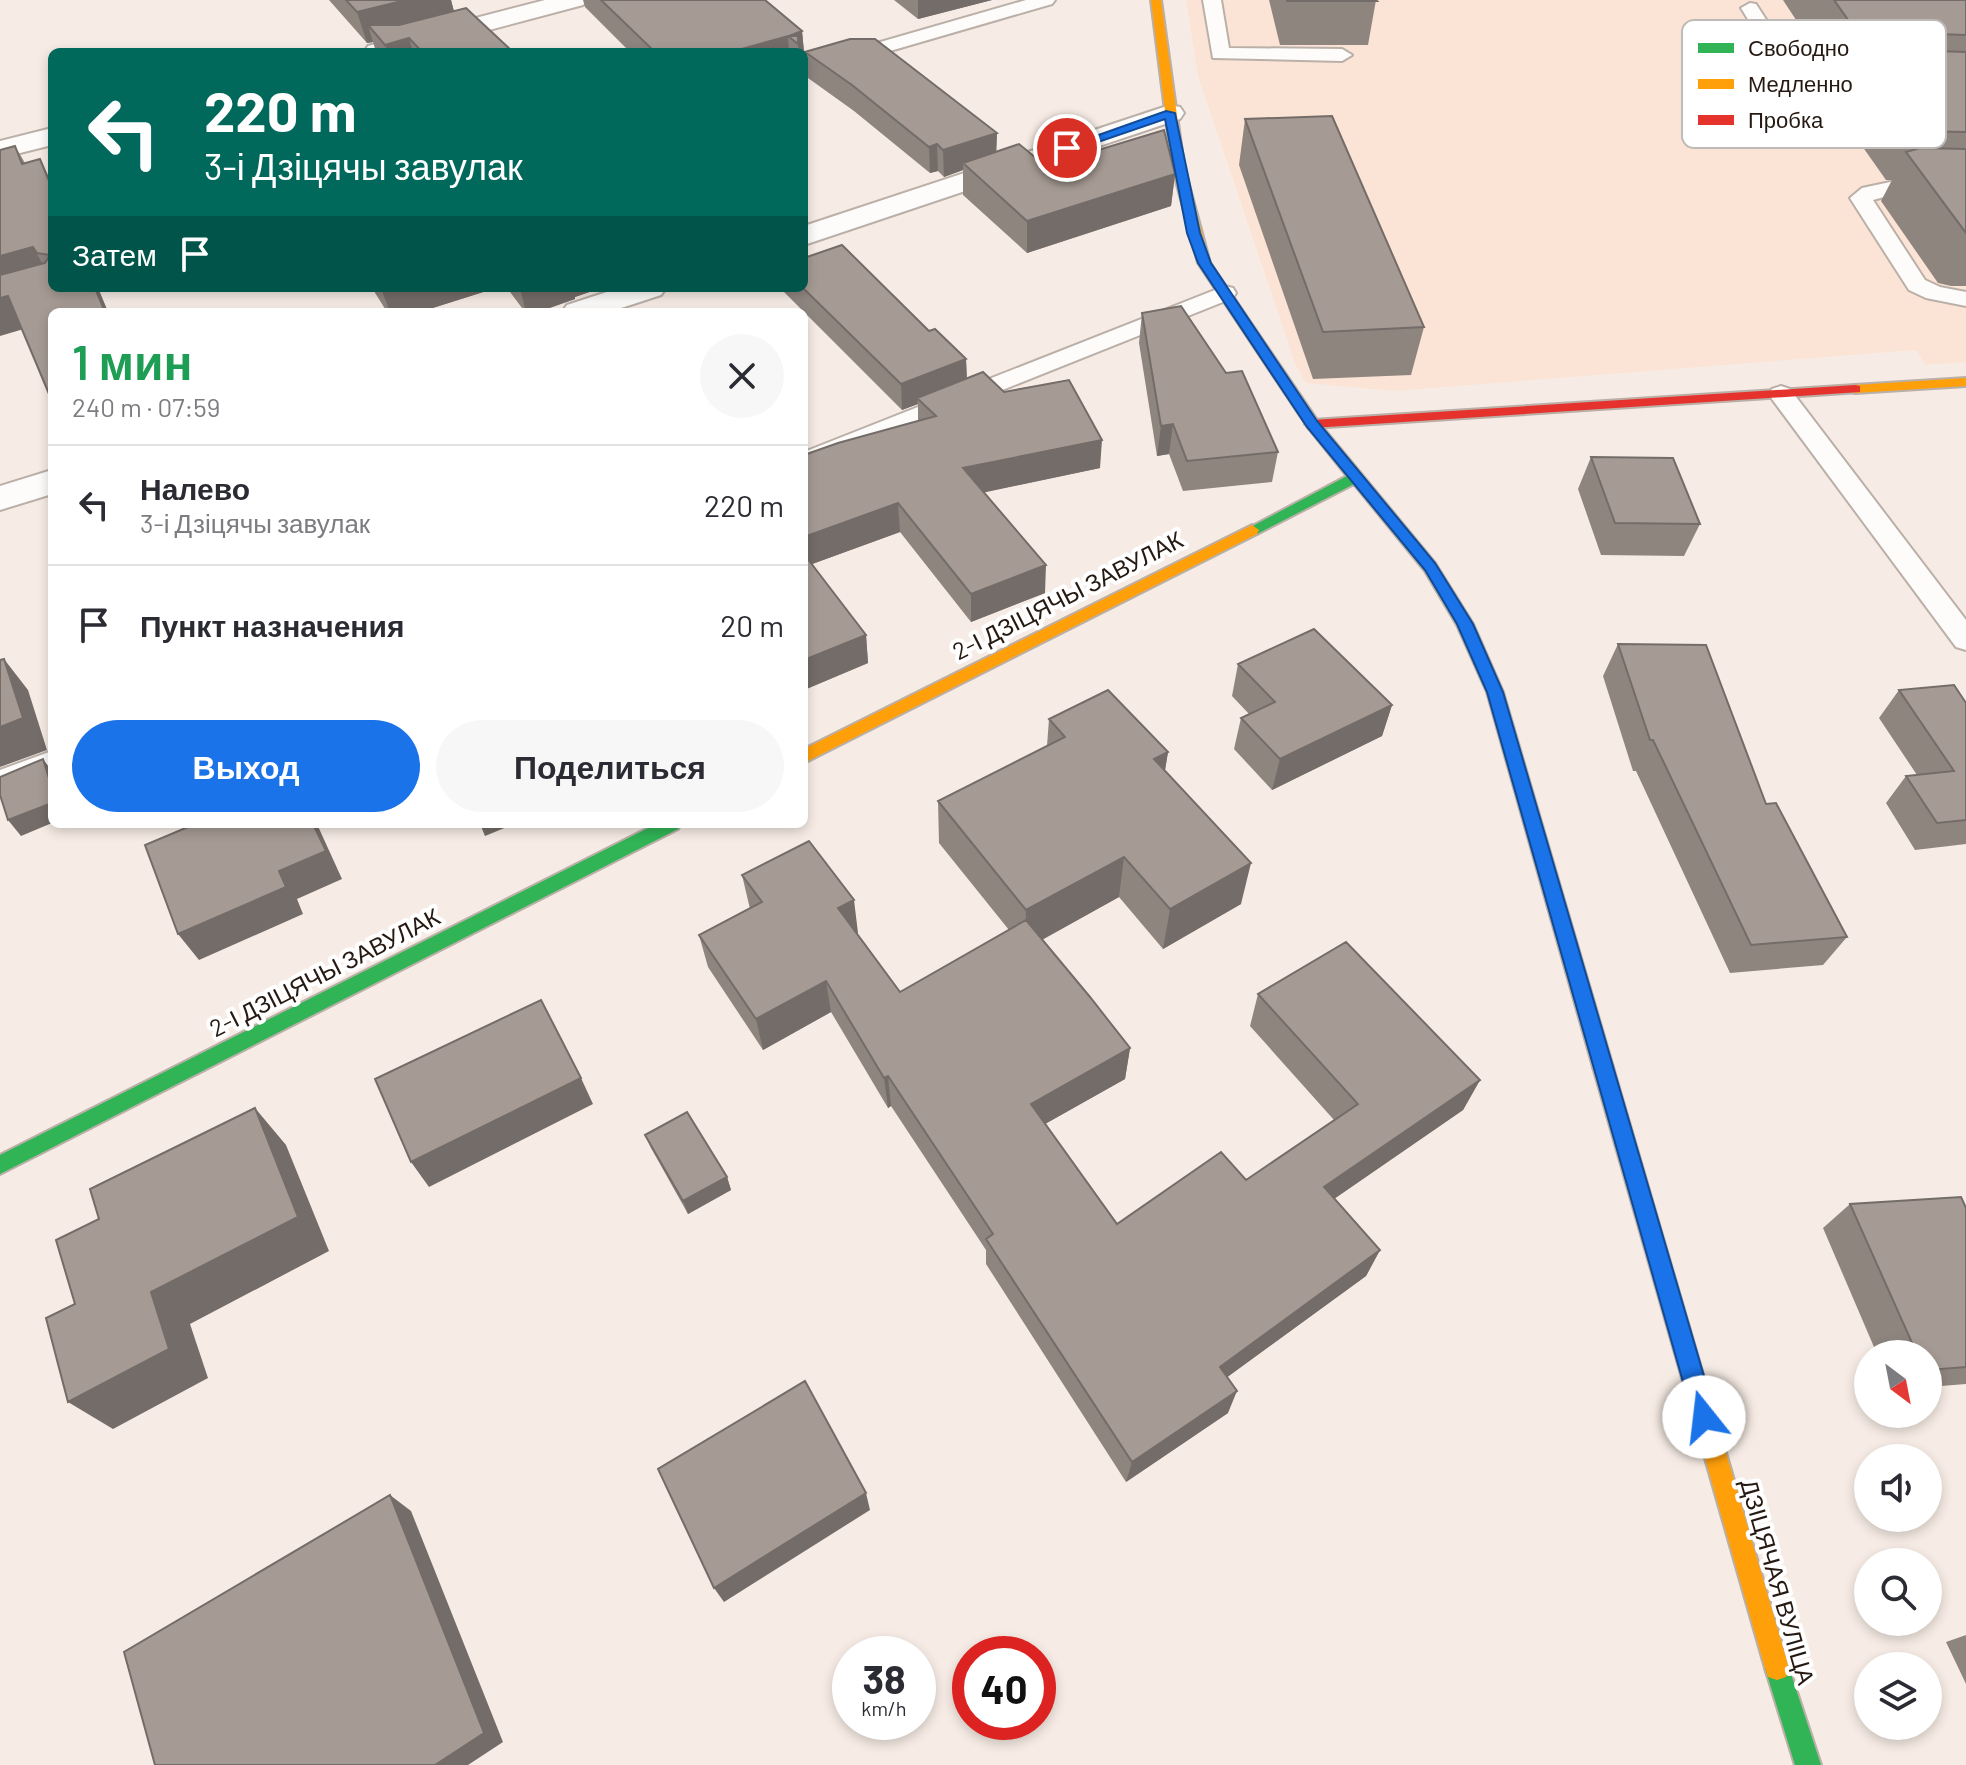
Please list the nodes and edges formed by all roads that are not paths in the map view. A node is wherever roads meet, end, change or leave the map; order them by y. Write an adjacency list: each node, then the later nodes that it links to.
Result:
1 (574, 0): 7 (street)
2 (1046, 0): 9 (lane)
3 (1156, 0): 12 (street, ДЗІЦЯЧАЯ ВУЛІЦА)
4 (1212, 0): 8 (lane)
5 (1750, 8): 6 (lane)
6 (1758, 20)
7 (392, 48)
8 (1342, 55)
9 (808, 69)
10 (1946, 91): 11 (lane)
11 (1966, 91)
12 (1170, 113): 16 (street); 18 (street, ДЗІЦЯЧАЯ ВУЛІЦА)
13 (48, 137): 14 (street)
14 (0, 150)
15 (1966, 189): 19 (lane)
16 (808, 235)
17 (638, 292): 20 (street)
18 (1225, 293): 23 (street, ДЗІЦЯЧАЯ ВУЛІЦА); 24 (lane)
19 (1966, 299)
20 (590, 308)
21 (1966, 382): 22 (street)
22 (1781, 394): 23 (street); 28 (lane)
23 (1312, 424): 25 (street, ДЗІЦЯЧАЯ ВУЛІЦА)
24 (808, 459)
25 (1354, 478): 29 (street, 2-І ДЗІЦЯЧЫ ЗАВУЛАК); 34 (street, ДЗІЦЯЧАЯ ВУЛІЦА)
26 (48, 483): 27 (street)
27 (0, 498)
28 (1966, 640)
29 (808, 755)
30 (48, 764): 31 (lane)
31 (0, 783)
32 (664, 828): 33 (street, 2-І ДЗІЦЯЧЫ ЗАВУЛАК)
33 (0, 1165)
34 (1808, 1765)

